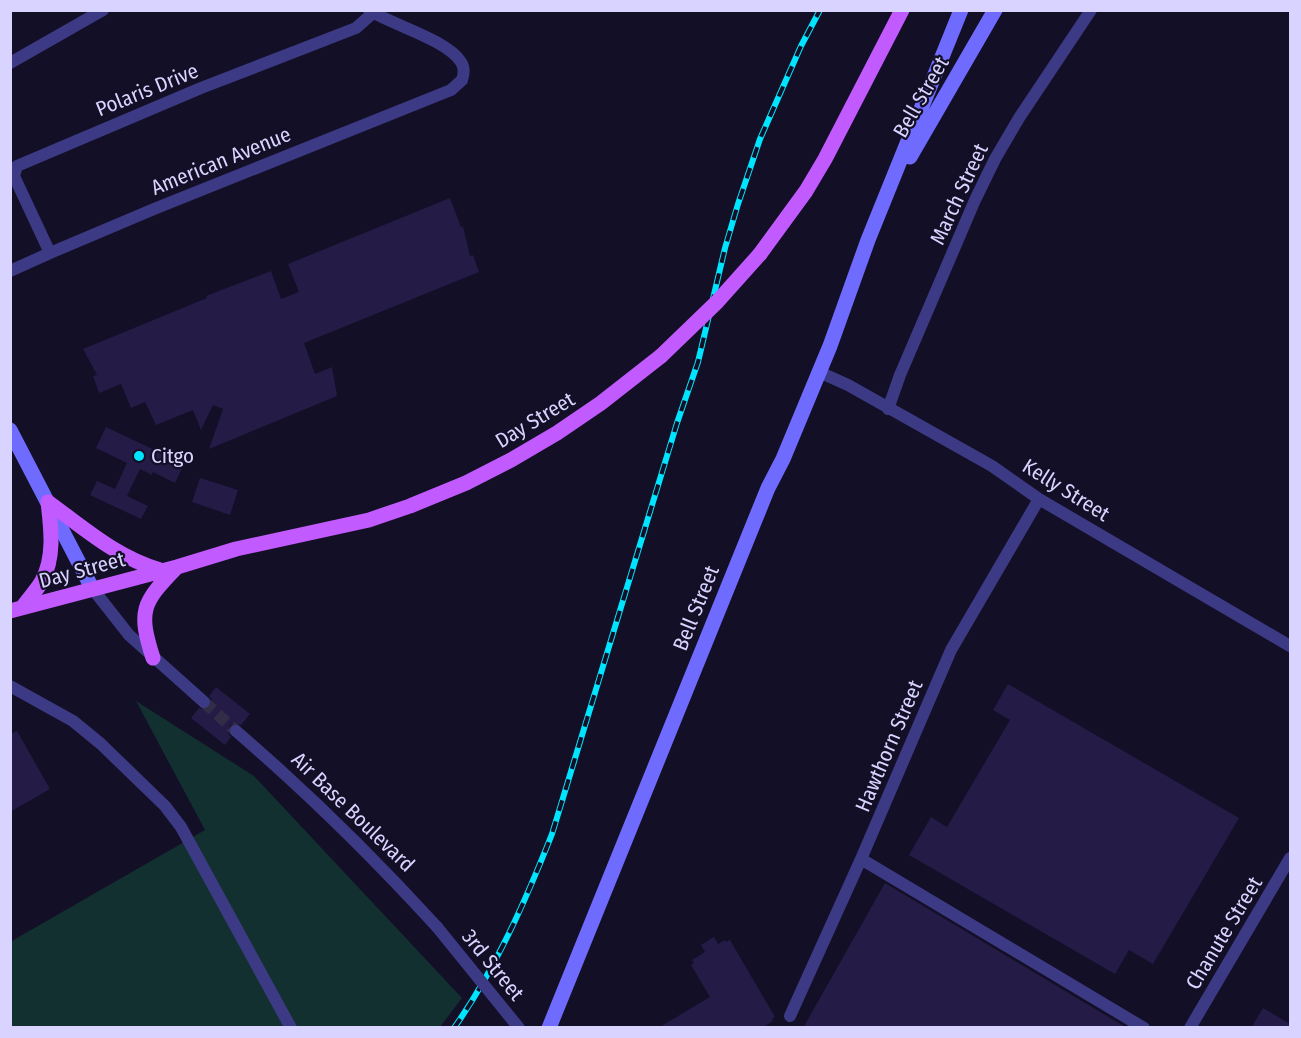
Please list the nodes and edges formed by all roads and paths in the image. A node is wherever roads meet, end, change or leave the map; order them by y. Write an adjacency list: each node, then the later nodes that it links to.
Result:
1 (103, 10): 7 (street)
2 (902, 10): 16 (main road, Day Street, bridge)
3 (962, 10): 8 (main road, Bell Street)
4 (995, 10): 8 (main road, Bell Street)
5 (1091, 10): 12 (street, March Street)
6 (371, 12): 9 (street, Polaris Drive); 9 (street, American Avenue)
7 (10, 63)
8 (883, 204): 11 (main road, Bell Street)
9 (50, 253): 10 (street, American Avenue)
10 (10, 271)
11 (819, 372): 12 (street, Kelly Street); 30 (main road, Bell Street)
12 (888, 409): 14 (street, Kelly Street)
13 (10, 429): 15 (main road)
14 (1039, 499): 19 (street, Kelly Street); 25 (street, Hawthorn Street)
15 (48, 502): 16 (main road); 17 (main road); 18 (main road)
16 (170, 569): 17 (main road, Day Street); 20 (main road)
17 (92, 588): 18 (main road, Day Street); 20 (street)
18 (16, 609)
19 (1290, 646)
20 (153, 658): 22 (street)
21 (10, 686): 28 (street)
22 (204, 702)
23 (236, 731): 26 (street, Air Base Boulevard)
24 (1290, 858): 32 (street, Chanute Street)
25 (861, 859): 27 (street, Hawthorn Street); 31 (street)
26 (437, 927): 29 (street, 3rd Street, bridge)
27 (790, 1016)
28 (291, 1028)
29 (519, 1028)
30 (549, 1028)
31 (1144, 1028)
32 (1190, 1028)

